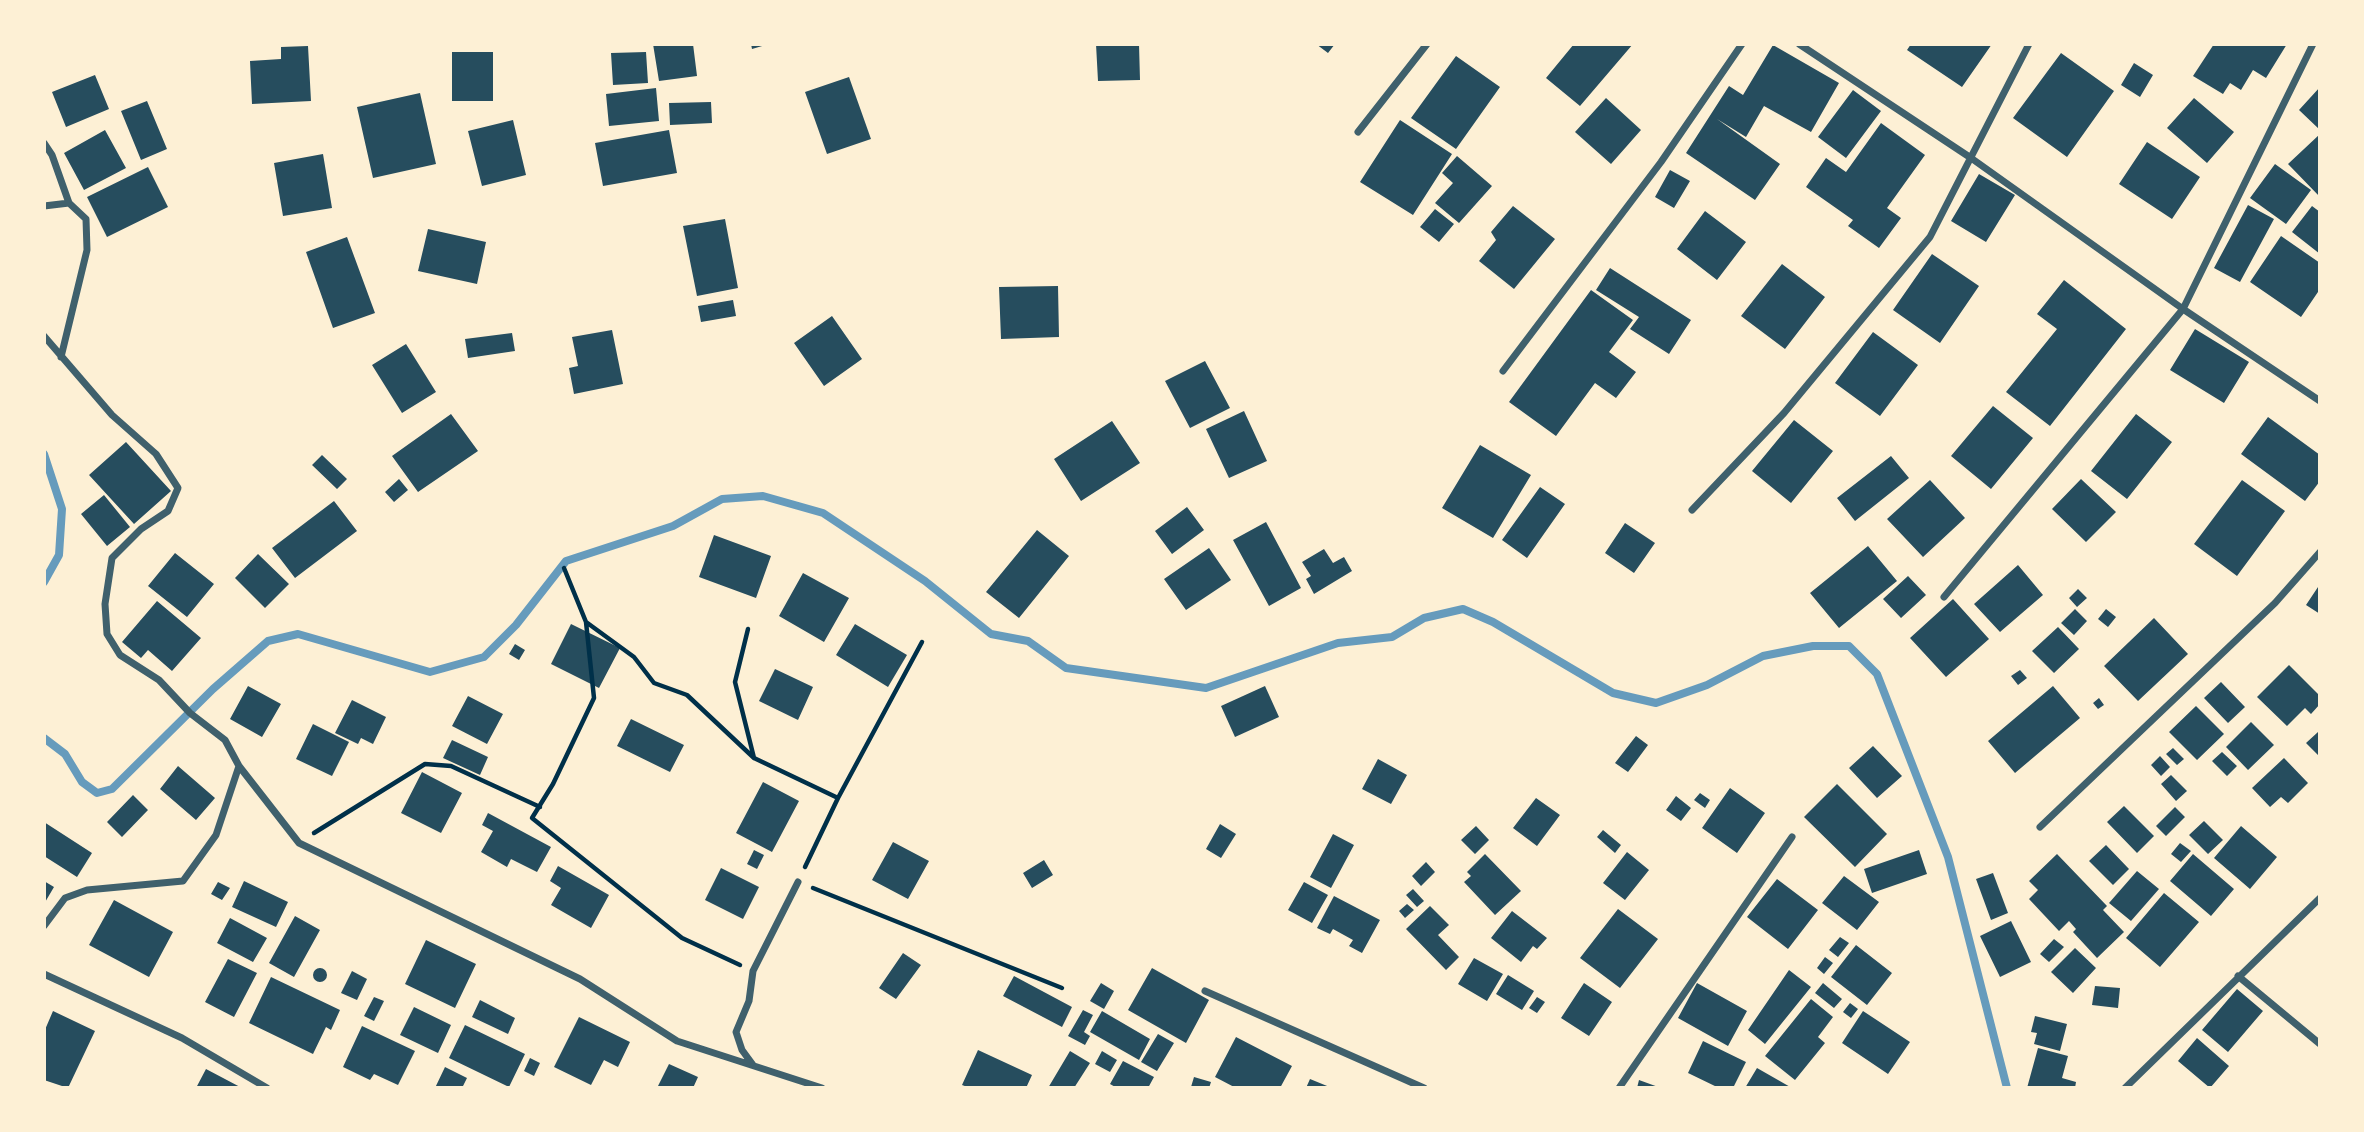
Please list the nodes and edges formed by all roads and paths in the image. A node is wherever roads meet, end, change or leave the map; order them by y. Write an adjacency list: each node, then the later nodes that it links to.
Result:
1 (1427, 44): 6 (street)
2 (1742, 44): 14 (street)
3 (1798, 44): 8 (street)
4 (2029, 44): 8 (street)
5 (2313, 44): 11 (street)
6 (1358, 132)
7 (44, 144): 9 (street)
8 (1971, 159): 11 (street); 16 (street)
9 (69, 202): 10 (street); 13 (street)
10 (44, 206)
11 (2183, 309): 15 (street); 19 (street)
12 (44, 336): 13 (street)
13 (61, 357): 24 (street)
14 (1503, 371)
15 (2320, 401)
16 (1692, 510)
17 (2320, 552): 27 (street)
18 (564, 568): 20 (path)
19 (1944, 597)
20 (586, 622): 23 (path); 26 (path)
21 (748, 629): 23 (path)
22 (922, 642): 25 (path)
23 (754, 758): 25 (path)
24 (239, 766): 29 (street); 32 (street)
25 (838, 798): 30 (path)
26 (540, 807): 29 (path); 33 (path)
27 (2040, 827)
28 (1792, 836): 43 (street)
29 (299, 843): 39 (street)
30 (798, 882): 33 (street); 36 (path)
31 (2320, 898): 35 (street)
32 (44, 926)
33 (753, 971): 39 (street)
34 (44, 974): 40 (street)
35 (2238, 976): 38 (street); 44 (street)
36 (1062, 988)
37 (1205, 991): 42 (street)
38 (2320, 1044)
39 (753, 1066): 41 (street)
40 (267, 1088)
41 (822, 1088)
42 (1424, 1088)
43 (1619, 1088)
44 (2124, 1088)

